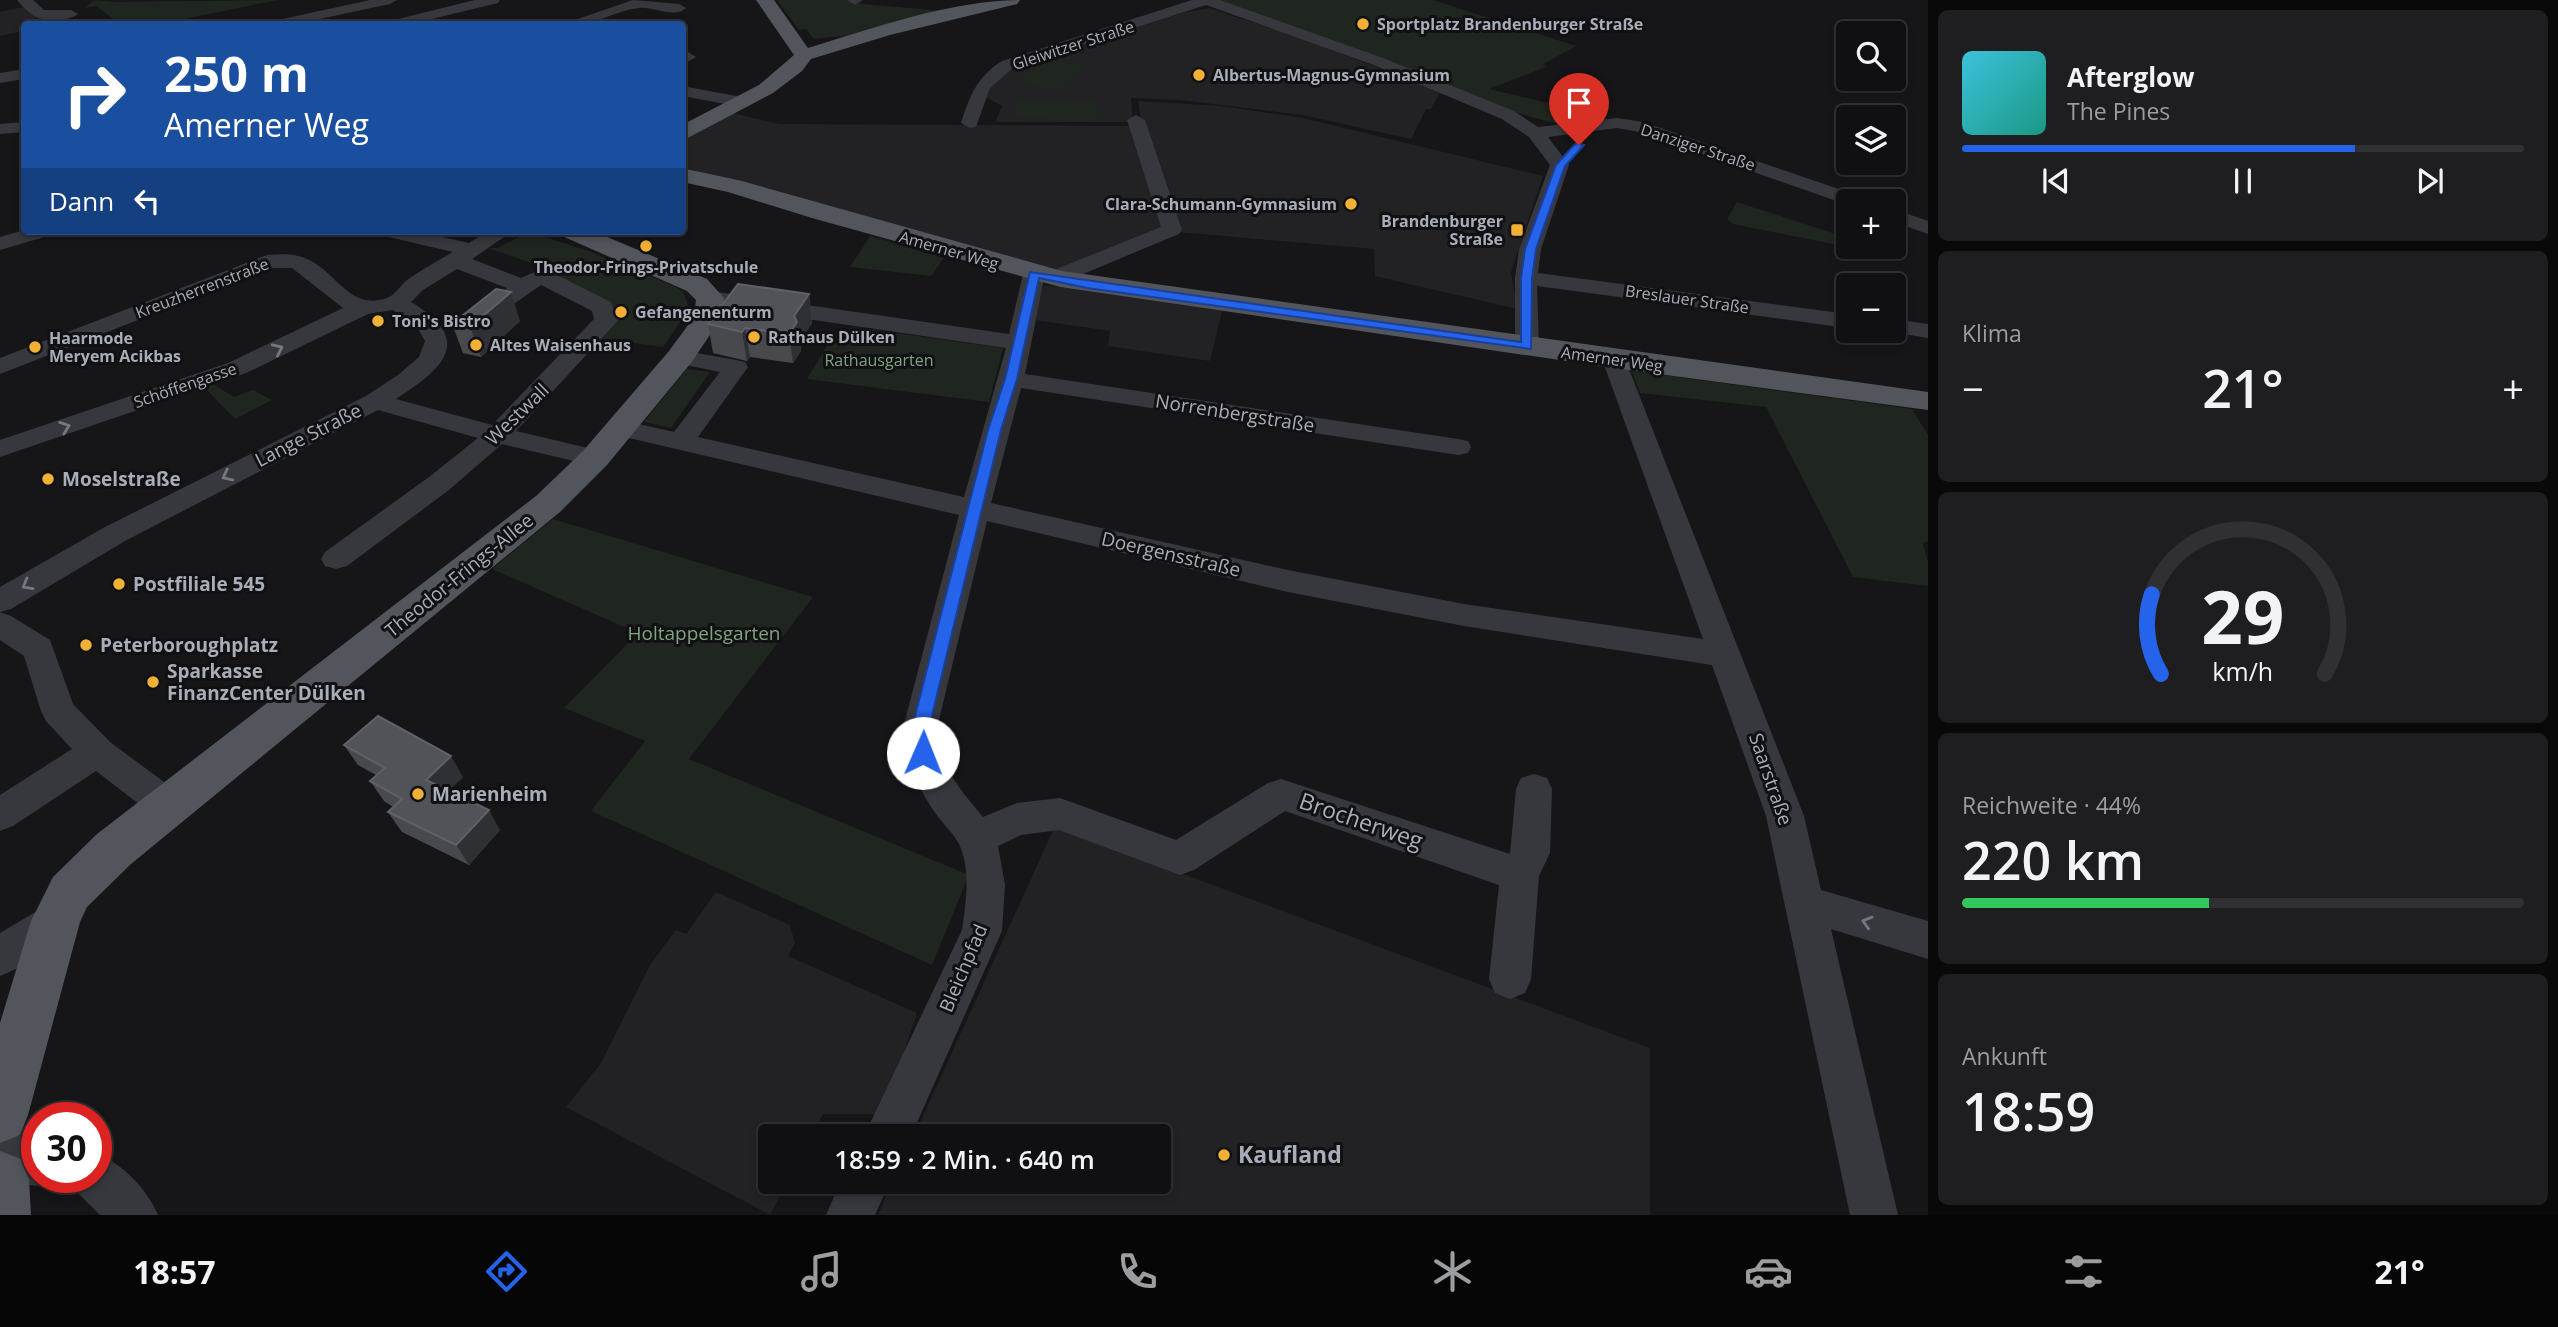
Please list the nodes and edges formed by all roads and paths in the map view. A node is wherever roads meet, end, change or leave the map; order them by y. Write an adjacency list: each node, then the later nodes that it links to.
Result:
1 (24, 0): 10 (street)
2 (83, 0): 10 (street)
3 (390, 0): 11 (street)
4 (493, 0): 12 (street)
5 (765, 0): 14 (main road)
6 (1011, 0): 14 (main road)
7 (1207, 0): 20 (street, Gleiwitzer Straße); 25 (street)
8 (303, 5): 11 (street)
9 (679, 8): 13 (street)
10 (70, 19)
11 (325, 20)
12 (407, 21)
13 (586, 21)
14 (804, 54): 18 (main road)
15 (21, 74): 16 (street)
16 (0, 78)
17 (686, 92): 18 (street)
18 (742, 102): 24 (main road)
19 (1136, 120): 37 (street)
20 (971, 123)
21 (1598, 126): 25 (street, Danziger Straße); 26 (street); 28 (street, Danziger Straße)
22 (21, 128): 23 (street)
23 (0, 130)
24 (686, 132)
25 (1535, 133): 26 (street)
26 (1570, 155): 38 (street)
27 (686, 176): 37 (main road, Amerner Weg)
28 (1836, 194)
29 (1906, 220): 30 (street)
30 (1928, 228)
31 (30, 235): 35 (street)
32 (400, 235): 36 (street)
33 (496, 235): 36 (street)
34 (581, 235): 40 (main road)
35 (0, 244)
36 (463, 255): 39 (street); 41 (street)
37 (1047, 277): 48 (street, Bleichpfad); 49 (main road, Amerner Weg)
38 (1527, 278): 44 (street, Breslauer Straße); 49 (street)
39 (523, 286): 43 (street); 58 (street, Westwall)
40 (710, 298): 48 (street); 50 (main road, Theodor-Frings-Allee)
41 (397, 303): 42 (street); 51 (street)
42 (364, 307): 53 (street, Kreuzherrenstraße); 61 (street, Schöffengasse, one-way to 42)
43 (488, 314)
44 (1836, 319)
45 (1906, 328): 46 (street)
46 (1928, 331)
47 (461, 338): 51 (street, Lange Straße)
48 (1019, 343): 54 (street, Bleichpfad)
49 (1527, 346): 52 (main road, Amerner Weg)
50 (680, 357): 57 (main road, Theodor-Frings-Allee); 59 (street)
51 (433, 359): 55 (street, Lange Straße)
52 (1614, 359): 56 (main road, Amerner Weg); 67 (street, Saarstraße)
53 (0, 367)
54 (1011, 379): 60 (street, Norrenbergstraße); 63 (street, Bleichpfad)
55 (375, 401): 58 (street); 65 (street, Lange Straße, one-way to 65)
56 (1928, 401)
57 (621, 428): 59 (street, Doergensstraße); 62 (main road, Theodor-Frings-Allee)
58 (497, 435): 62 (street); 64 (street, Westwall)
59 (680, 443): 63 (street, Doergensstraße)
60 (1458, 447)
61 (0, 449)
62 (595, 458): 70 (main road, Theodor-Frings-Allee)
63 (976, 509): 67 (street, Doergensstraße); 72 (street, Bleichpfad)
64 (336, 559)
65 (0, 601)
66 (0, 624): 68 (street)
67 (1726, 654): 74 (street, Saarstraße)
68 (97, 752): 70 (street); 71 (street)
69 (1534, 789): 73 (street)
70 (170, 807): 75 (main road, Theodor-Frings-Allee)
71 (0, 815)
72 (976, 838): 73 (street, Brocherweg); 80 (street, Bleichpfad)
73 (1520, 875): 78 (street)
74 (1807, 904): 76 (street, one-way to 74); 89 (street, Saarstraße)
75 (56, 921): 77 (street); 79 (main road, Theodor-Frings-Allee)
76 (1928, 940)
77 (0, 956)
78 (1510, 979)
79 (0, 1115)
80 (893, 1124)
81 (0, 1157): 82 (street)
82 (21, 1160)
83 (0, 1181): 86 (main road)
84 (112, 1193): 87 (street)
85 (860, 1194): 88 (street)
86 (1, 1215)
87 (134, 1215)
88 (850, 1215)
89 (1874, 1215)

